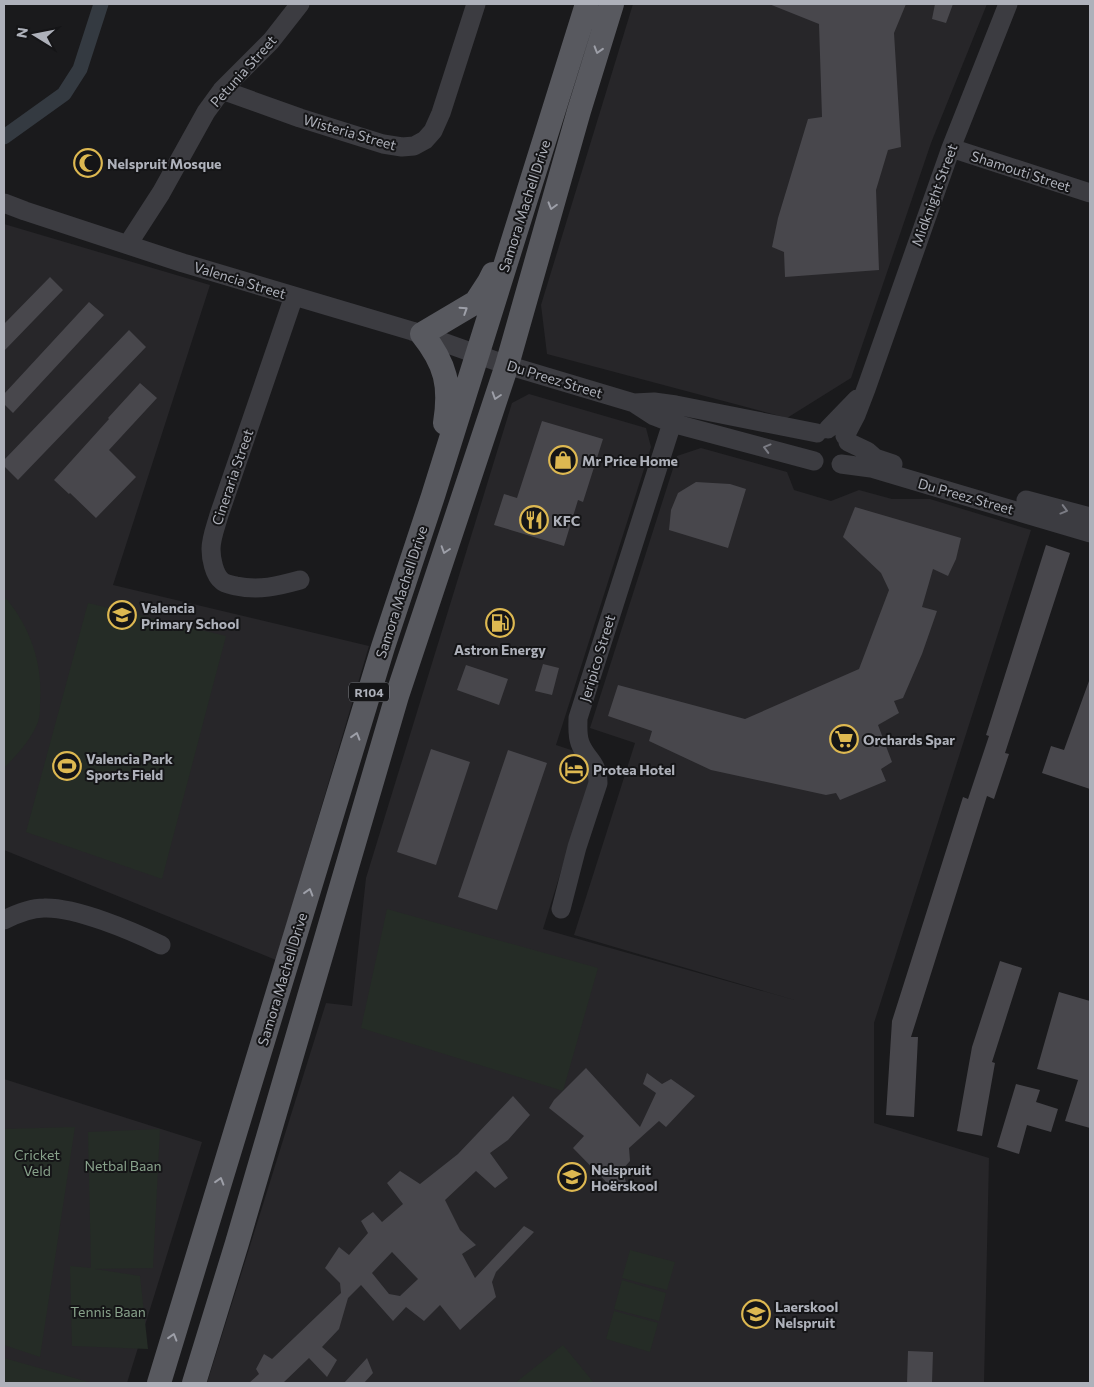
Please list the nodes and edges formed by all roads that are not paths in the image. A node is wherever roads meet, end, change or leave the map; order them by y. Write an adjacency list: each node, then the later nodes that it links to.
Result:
1 (300, 4): 6 (street, Petunia Street)
2 (476, 4): 6 (street, Wisteria Street)
3 (587, 4): 7 (main road, Samora Machell Drive / R104)
4 (612, 4): 15 (main road, Samora Machell Drive / R104, one-way to 15)
5 (1008, 4): 8 (street, Midknight Street)
6 (222, 90): 11 (street, Petunia Street)
7 (543, 146): 13 (main road, one-way to 7); 14 (main road, Samora Machell Drive / R104)
8 (951, 148): 9 (street, Shamouti Street); 19 (street, Midknight Street)
9 (1090, 193)
10 (4, 203): 11 (street, Valencia Street)
11 (128, 244): 12 (street, Valencia Street)
12 (294, 296): 13 (street, Valencia Street); 25 (street, Cineraria Street)
13 (422, 334): 14 (street, Valencia Street); 22 (main road)
14 (477, 355): 15 (street, Du Preez Street); 22 (main road, Samora Machell Drive / R104)
15 (506, 365): 16 (street, Du Preez Street); 30 (main road, Samora Machell Drive / R104, one-way to 30)
16 (634, 403): 17 (street, Du Preez Street); 18 (street, Du Preez Street)
17 (676, 405): 18 (street, Jeripico Street); 19 (street, Du Preez Street)
18 (672, 423): 20 (street, Du Preez Street, one-way to 18); 26 (street, Jeripico Street)
19 (834, 435): 20 (street); 21 (street); 23 (street, Du Preez Street, one-way to 23)
20 (814, 461): 21 (street)
21 (841, 464): 24 (street, Du Preez Street)
22 (433, 496): 29 (main road, Samora Machell Drive / R104, one-way to 22)
23 (1090, 517)
24 (1090, 532)
25 (300, 580)
26 (561, 909)
27 (4, 920): 28 (street)
28 (161, 945)
29 (159, 1383)
30 (194, 1383)

